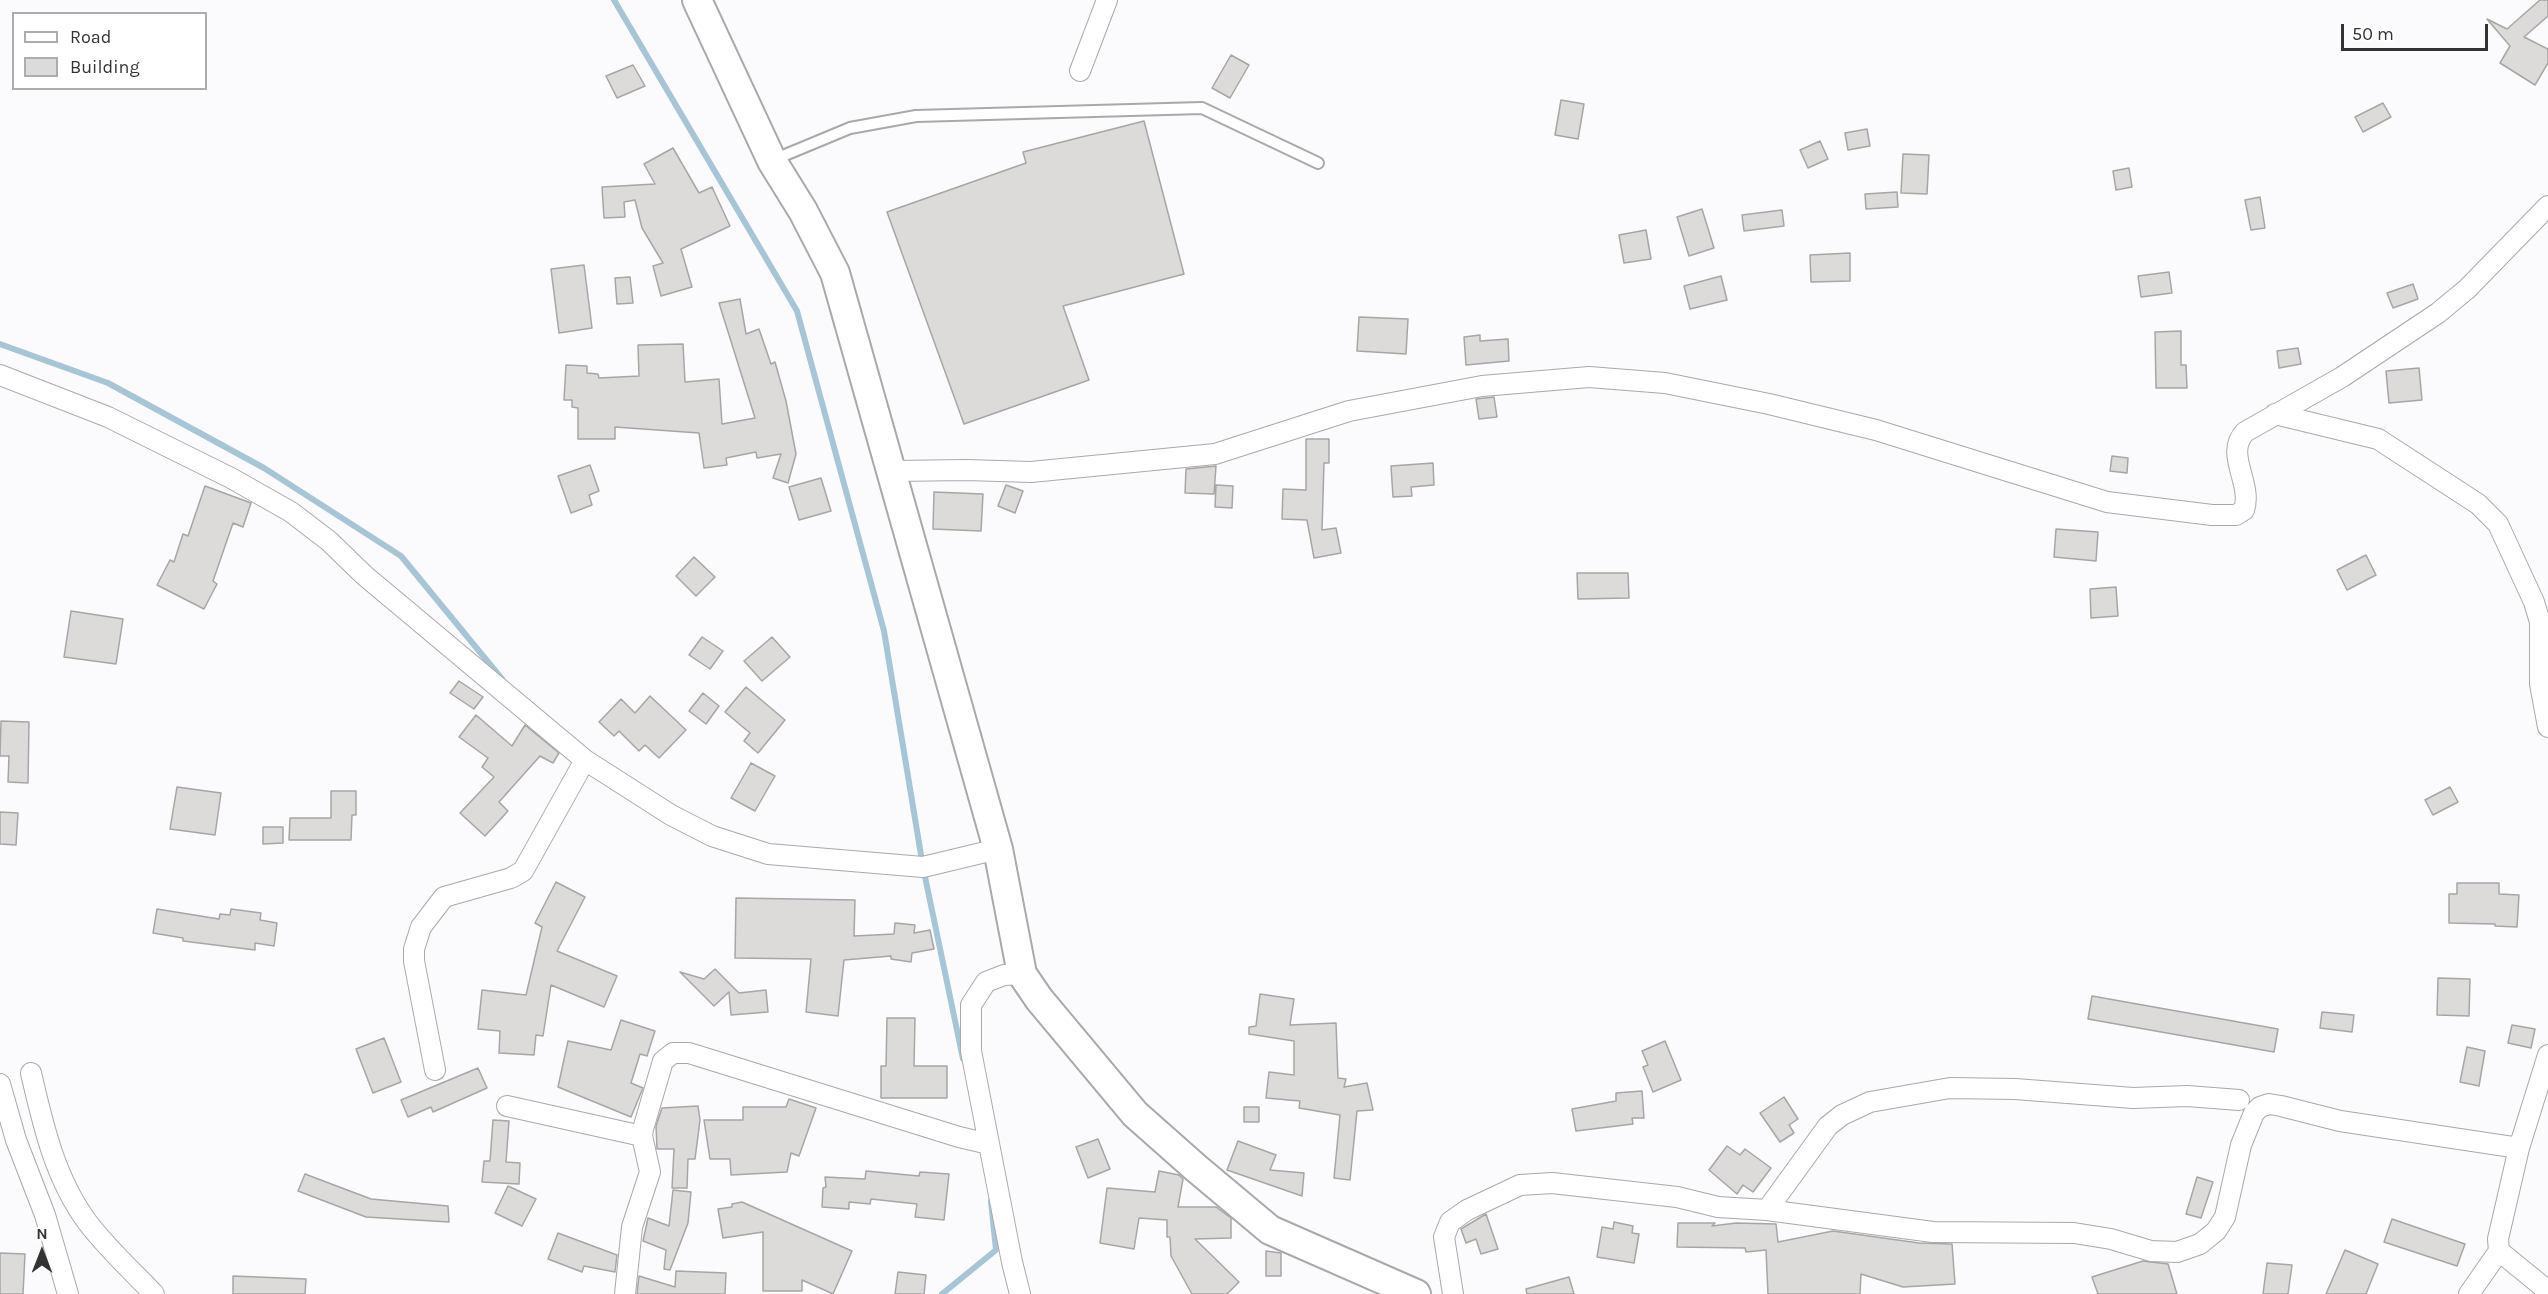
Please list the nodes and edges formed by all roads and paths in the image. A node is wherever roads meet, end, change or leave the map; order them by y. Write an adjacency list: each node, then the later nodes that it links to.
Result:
1 (697, 0): 4 (street)
2 (1107, 0): 3 (street)
3 (1080, 71)
4 (772, 160): 5 (lane); 9 (street)
5 (1318, 163)
6 (2548, 206): 8 (street)
7 (0, 375): 11 (street)
8 (2275, 414): 9 (street); 10 (street)
9 (892, 471): 12 (street)
10 (2548, 727)
11 (585, 760): 12 (street); 15 (street)
12 (999, 849): 13 (street)
13 (1022, 974): 21 (street); 30 (street)
14 (2548, 1055): 22 (street)
15 (435, 1070)
16 (31, 1073): 27 (street)
17 (1, 1088): 26 (street)
18 (2239, 1100): 23 (street)
19 (507, 1106): 20 (street)
20 (642, 1136): 21 (street); 28 (street)
21 (989, 1144): 29 (street)
22 (2519, 1148): 23 (street); 24 (street)
23 (1767, 1210): 31 (street)
24 (2499, 1251): 25 (street); 32 (street)
25 (2548, 1291)
26 (68, 1294)
27 (154, 1294)
28 (625, 1294)
29 (1020, 1294)
30 (1416, 1294)
31 (1453, 1294)
32 (2469, 1294)

